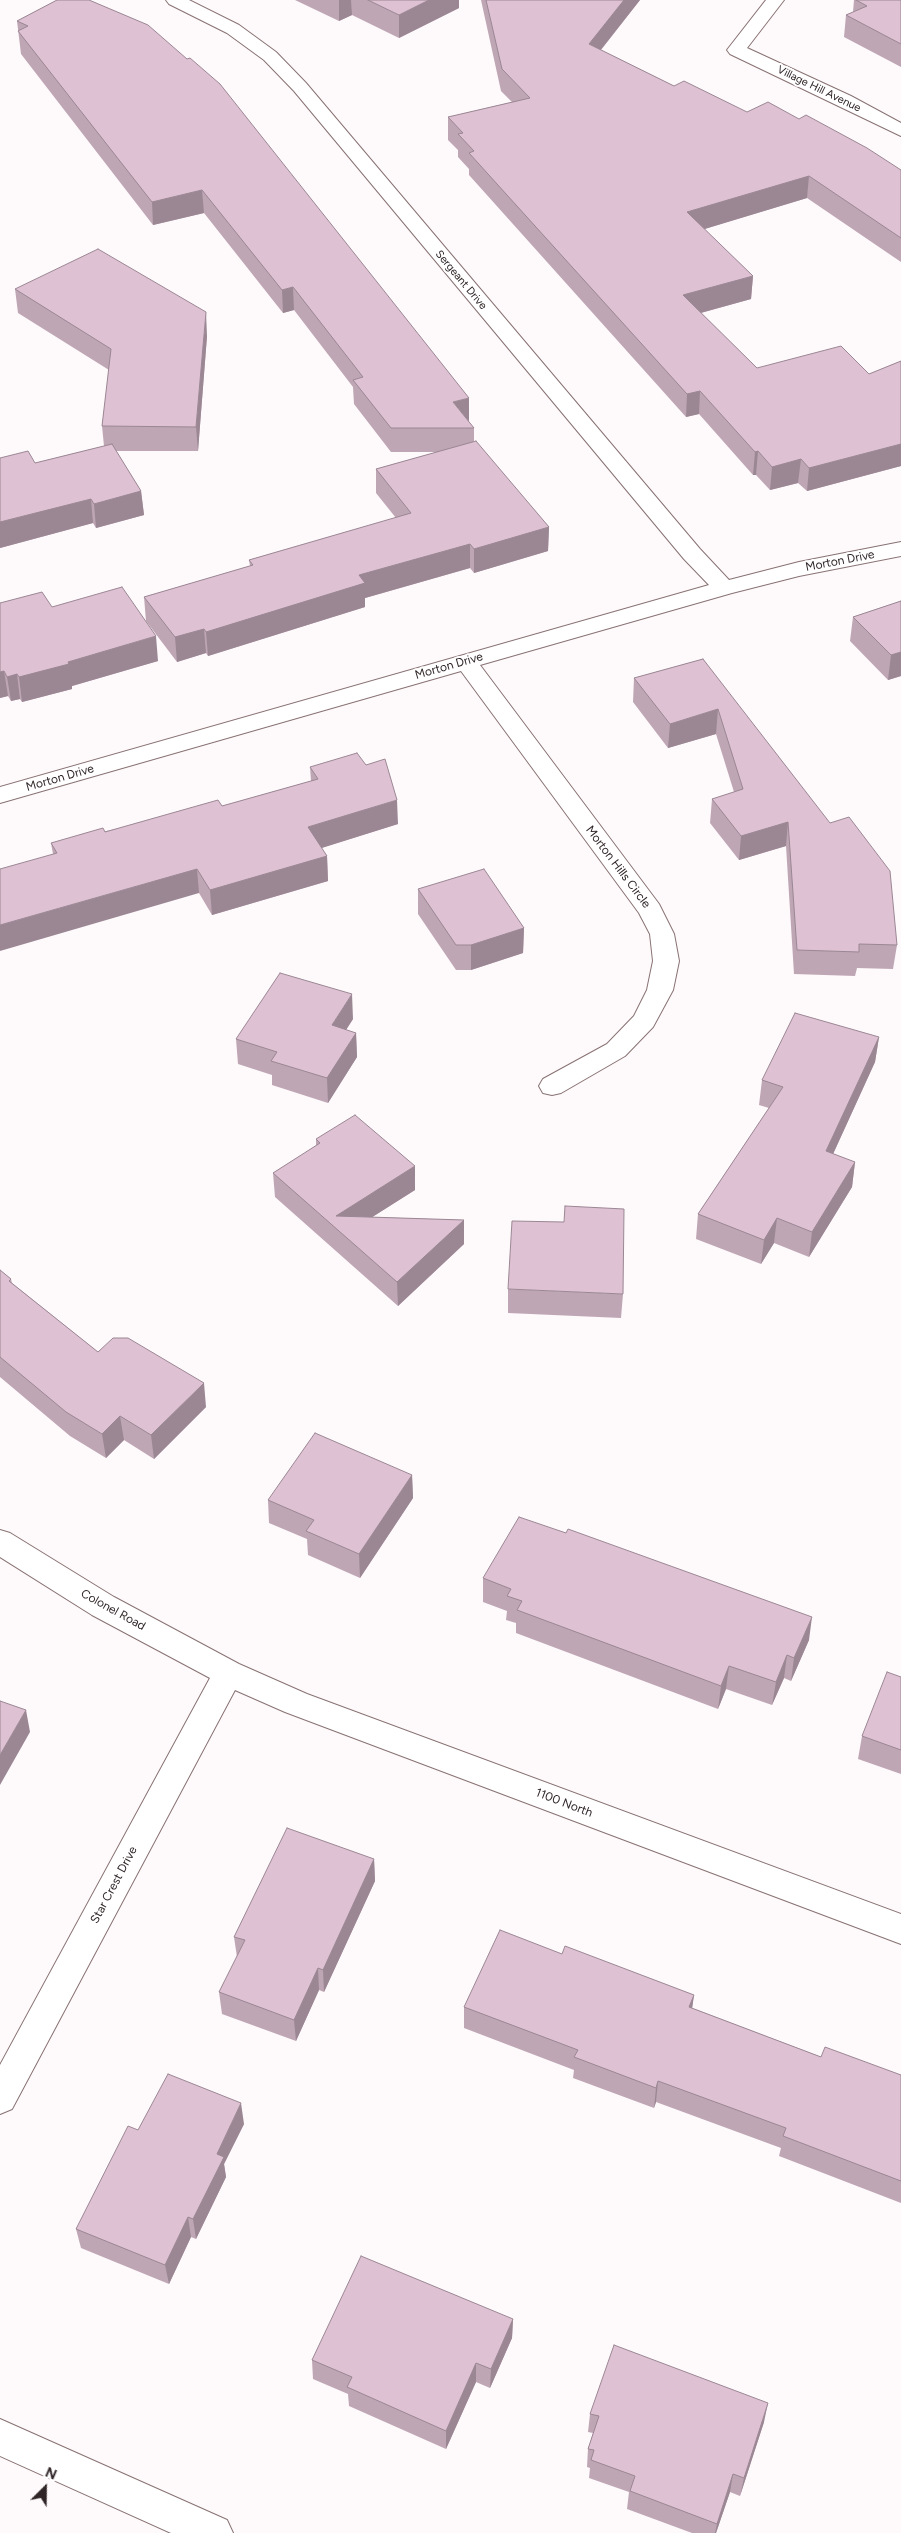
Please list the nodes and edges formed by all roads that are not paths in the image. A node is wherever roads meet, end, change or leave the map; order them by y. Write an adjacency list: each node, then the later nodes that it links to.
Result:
1 (175, 0): 5 (street, Sergeant Drive)
2 (775, 0): 3 (street, Village Hill Avenue)
3 (901, 130)
4 (901, 549): 5 (street, Morton Drive)
5 (724, 588): 6 (street, Morton Drive)
6 (466, 662): 7 (street, Morton Drive); 8 (street, Morton Hills Circle)
7 (0, 795)
8 (552, 1086)
9 (0, 1542): 10 (street, Colonel Road)
10 (228, 1673): 11 (street, 1100 North); 12 (street, Star Crest Drive)
11 (901, 1929)
12 (0, 2098)
13 (0, 2437): 14 (street)
14 (214, 2533)

